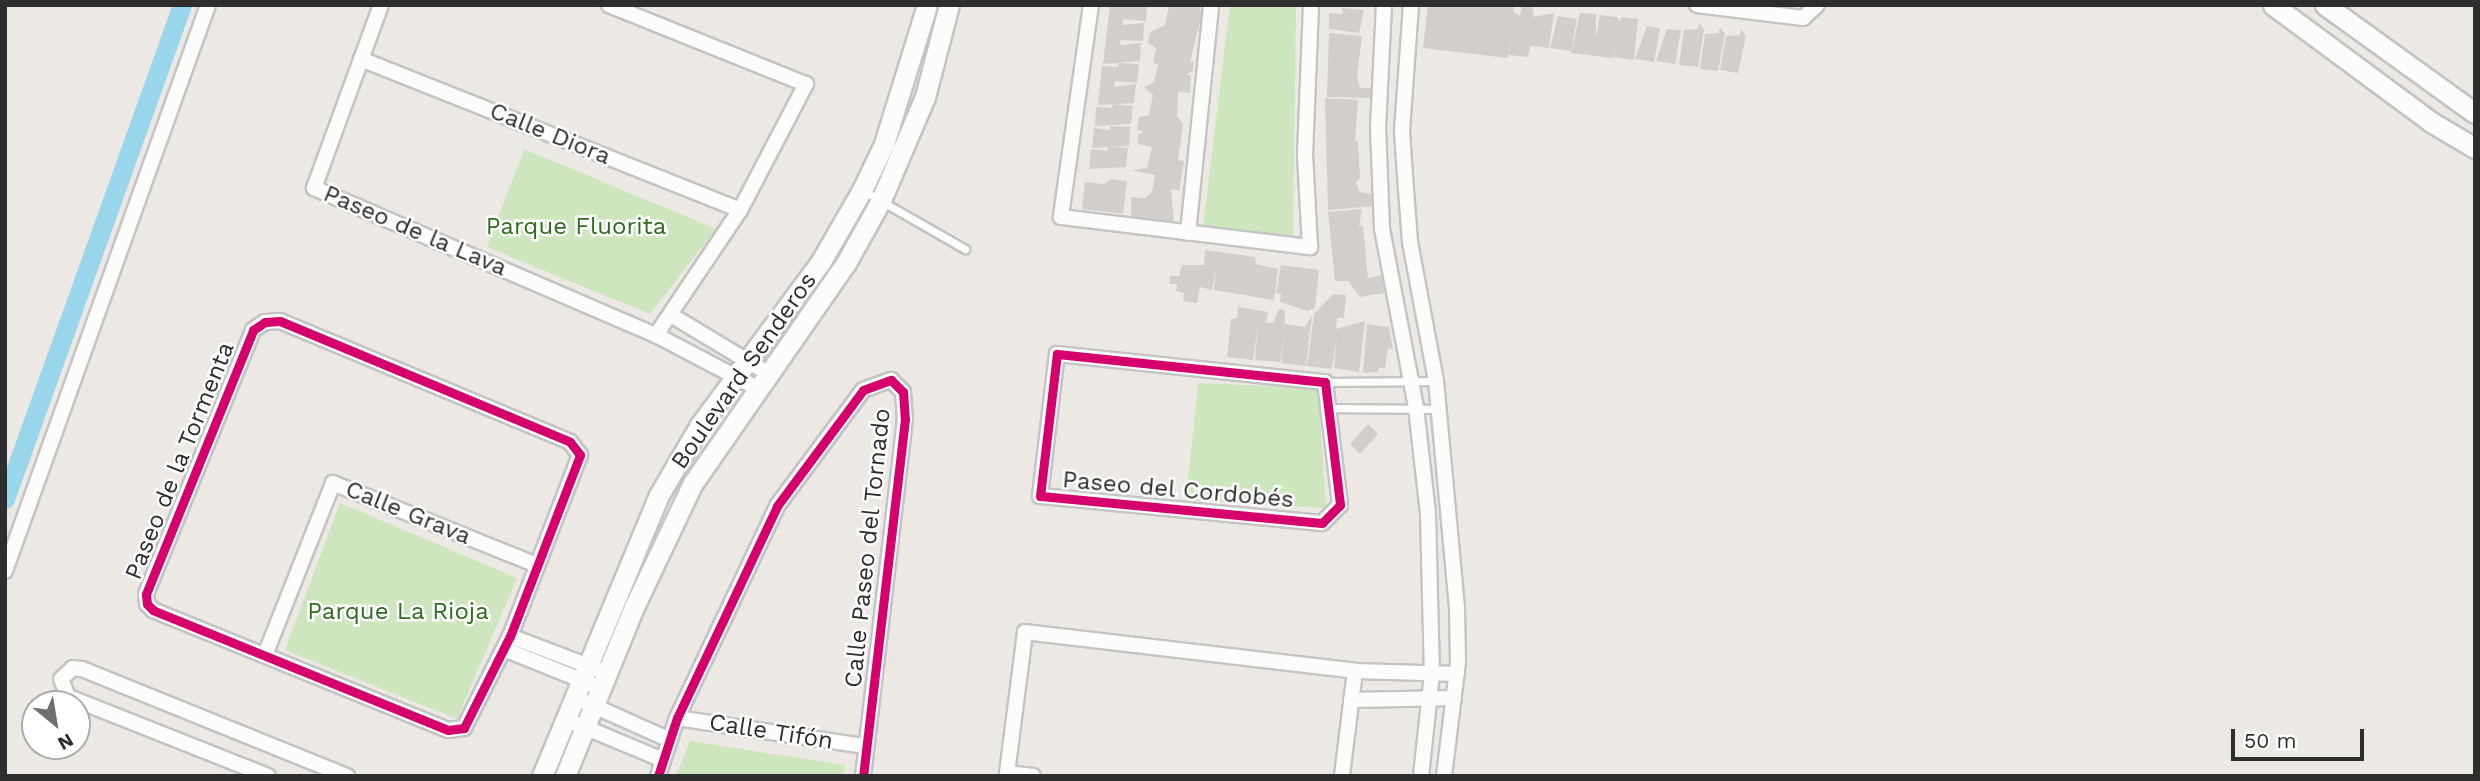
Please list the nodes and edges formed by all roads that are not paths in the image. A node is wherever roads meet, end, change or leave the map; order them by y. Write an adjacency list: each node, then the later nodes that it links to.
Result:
1 (208, 5): 36 (street)
2 (381, 5): 17 (street, Paseo de la Lava)
3 (609, 5): 22 (street)
4 (927, 5): 15 (main road, Boulevard Senderos)
5 (949, 5): 16 (main road, Boulevard Senderos)
6 (1091, 5): 23 (street)
7 (1211, 5): 23 (street)
8 (1311, 5): 23 (street)
9 (1384, 5): 31 (street)
10 (1411, 5): 29 (street)
11 (1697, 5): 12 (street)
12 (1817, 5)
13 (2325, 5): 18 (main road)
14 (2282, 8): 19 (main road)
15 (920, 32): 16 (main road); 20 (main road, Boulevard Senderos)
16 (942, 39): 21 (main road, Boulevard Senderos)
17 (361, 59): 22 (street, Calle Diora); 26 (street, Paseo de la Lava)
18 (2475, 113)
19 (2475, 148)
20 (862, 190): 21 (lane); 27 (main road, Boulevard Senderos)
21 (881, 200): 24 (lane); 28 (main road, Boulevard Senderos)
22 (740, 210): 25 (street)
23 (1188, 233)
24 (965, 249)
25 (671, 315): 26 (street); 27 (street, Paseo de la Lava)
26 (656, 335): 27 (street, Paseo de la Lava)
27 (741, 368): 28 (street, Paseo de la Lava); 42 (main road, Boulevard Senderos)
28 (762, 381): 43 (main road, Boulevard Senderos)
29 (1436, 381): 31 (lane); 34 (street)
30 (1325, 382): 31 (lane); 32 (street, Paseo del Cordobés); 32 (street, Paseo del Cordobés)
31 (1410, 382): 33 (street)
32 (1329, 408): 33 (lane)
33 (1416, 408): 34 (lane); 40 (street)
34 (1440, 409): 41 (street)
35 (537, 565): 37 (street, Paseo de la Tormenta); 38 (street, Calle Grava); 38 (street, Paseo de la Tormenta)
36 (5, 570)
37 (507, 642): 38 (street, Paseo de la Tormenta); 42 (street)
38 (265, 655)
39 (1355, 671): 40 (street); 46 (street); 59 (street)
40 (1432, 673): 41 (street); 44 (street)
41 (1457, 674): 45 (street)
42 (580, 681): 43 (street); 43 (street); 48 (main road, Boulevard Senderos)
43 (600, 689): 49 (main road, Boulevard Senderos); 50 (street)
44 (1431, 698): 45 (street); 46 (street); 61 (street)
45 (1454, 698): 62 (street)
46 (1351, 700): 60 (street)
47 (677, 718): 50 (street, Calle Paseo del Tornado); 51 (street, Calle Tifón); 51 (street, Calle Paseo del Tornado)
48 (565, 719): 49 (street); 55 (main road, Boulevard Senderos)
49 (585, 727): 52 (street); 56 (main road, Boulevard Senderos)
50 (670, 740): 52 (street, Calle Paseo del Tornado)
51 (865, 746): 58 (street, Calle Paseo del Tornado)
52 (663, 760): 57 (street, Calle Paseo del Tornado)
53 (268, 776): 54 (street)
54 (347, 776)
55 (542, 776)
56 (565, 776)
57 (658, 776)
58 (863, 776)
59 (1033, 776)
60 (1342, 776)
61 (1421, 776)
62 (1444, 776)

